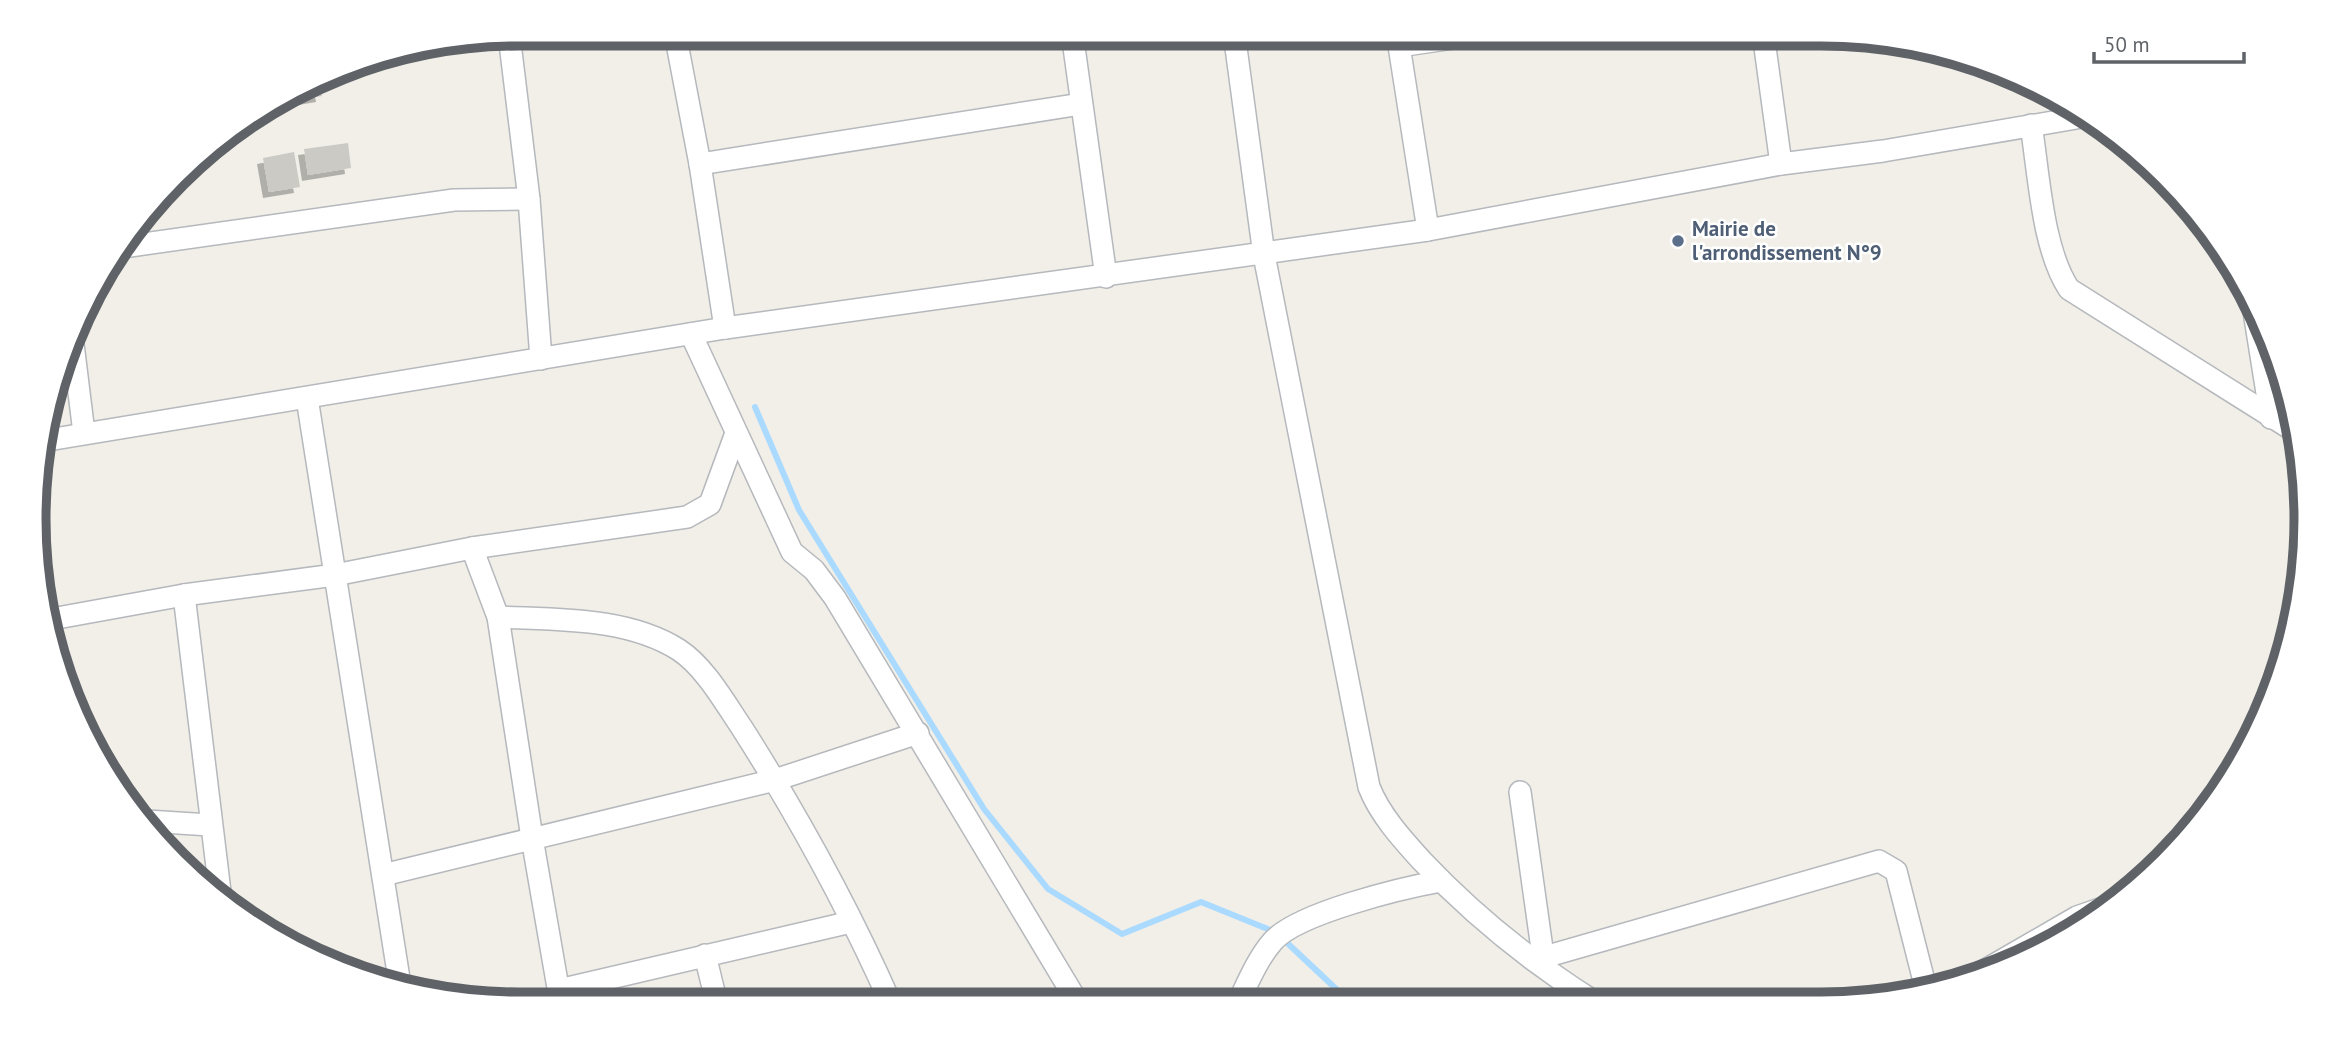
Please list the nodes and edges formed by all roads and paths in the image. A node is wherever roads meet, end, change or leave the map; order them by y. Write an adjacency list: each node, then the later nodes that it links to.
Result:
1 (510, 46): 12 (street)
2 (677, 46): 10 (street)
3 (1074, 46): 7 (street)
4 (1236, 46): 15 (street)
5 (1399, 46): 13 (street)
6 (1765, 46): 11 (street)
7 (1081, 104): 10 (street); 16 (street)
8 (2072, 118): 9 (street)
9 (2031, 125): 11 (street); 23 (street)
10 (700, 164): 17 (street)
11 (1781, 164): 13 (street)
12 (529, 199): 14 (street); 21 (street)
13 (1428, 230): 15 (street)
14 (133, 246)
15 (1264, 255): 16 (street); 40 (street)
16 (1106, 276): 17 (street)
17 (725, 328): 18 (street)
18 (691, 334): 21 (street); 26 (street)
19 (2259, 344): 23 (street)
20 (75, 357): 25 (street)
21 (541, 359): 22 (street)
22 (307, 398): 25 (street); 29 (street)
23 (2271, 418): 24 (street)
24 (2284, 425)
25 (84, 433): 27 (street)
26 (736, 433): 28 (street); 33 (street)
27 (53, 438)
28 (472, 548): 29 (street); 31 (street)
29 (335, 575): 30 (street); 39 (street)
30 (184, 595): 32 (street); 37 (street)
31 (498, 617): 34 (street); 38 (street)
32 (57, 618)
33 (918, 733): 34 (street); 51 (street)
34 (775, 780): 38 (street); 42 (street)
35 (1520, 792): 44 (street)
36 (155, 822): 37 (street)
37 (210, 825): 41 (street)
38 (532, 838): 39 (street); 47 (street)
39 (383, 875): 45 (street)
40 (1441, 881): 44 (street); 52 (street)
41 (219, 885)
42 (851, 922): 43 (street); 50 (street)
43 (705, 955): 48 (street); 49 (street)
44 (1539, 958): 46 (street); 53 (street)
45 (399, 977)
46 (1924, 980)
47 (559, 992)
48 (577, 992)
49 (714, 992)
50 (885, 992)
51 (1071, 992)
52 (1244, 992)
53 (1582, 992)

